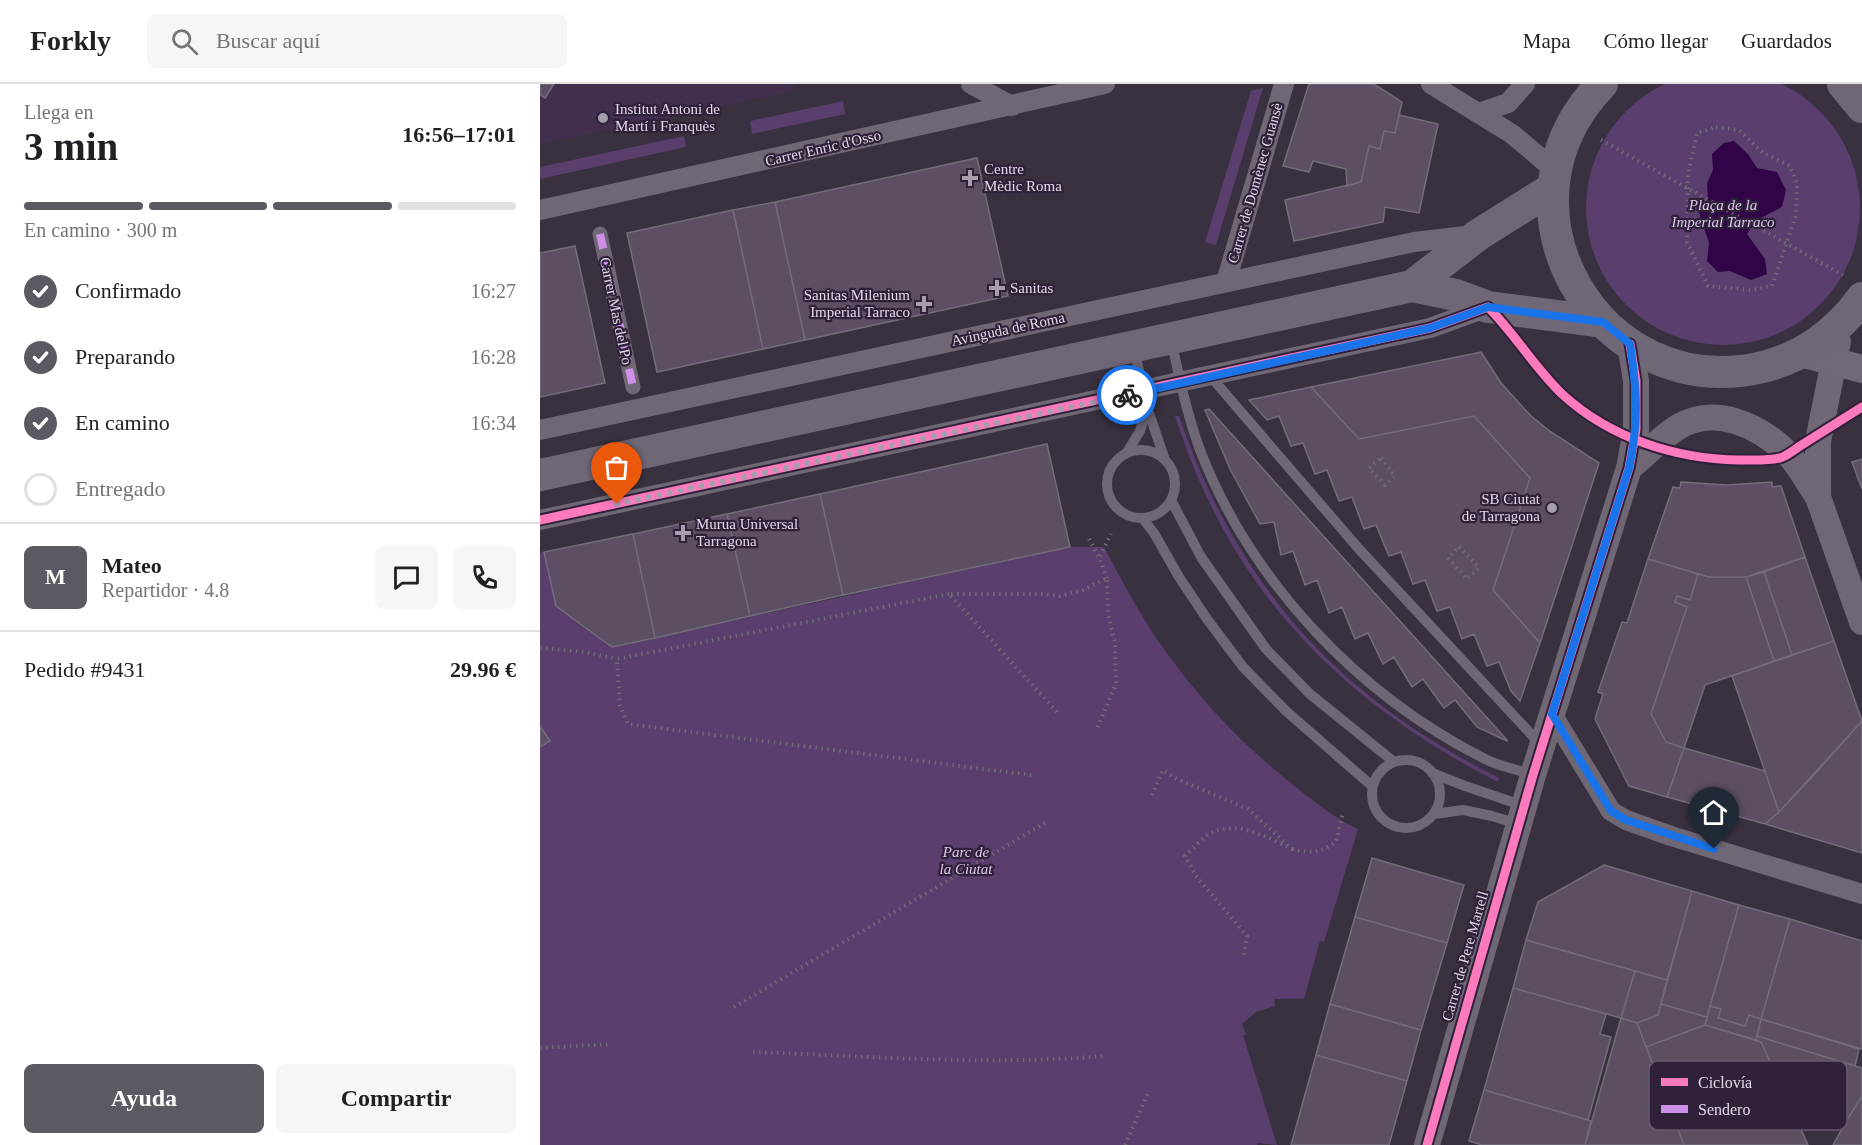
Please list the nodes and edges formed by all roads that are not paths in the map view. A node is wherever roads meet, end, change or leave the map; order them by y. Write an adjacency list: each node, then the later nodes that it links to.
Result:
1 (971, 84): 8 (street)
2 (1105, 84): 8 (street, Carrer Enric d'Osso)
3 (1284, 84): 15 (street, Carrer de Domènec Guansè)
4 (1431, 84): 10 (street)
5 (1525, 84): 10 (street)
6 (1602, 84): 11 (main road)
7 (1843, 84): 9 (main road)
8 (1012, 106): 12 (street, Carrer Enric d'Osso)
9 (1862, 107)
10 (1479, 113): 11 (street)
11 (1555, 179): 14 (main road, Avinguda de Roma); 19 (main road)
12 (540, 210)
13 (600, 234): 29 (street, Carrer Mas del Po)
14 (1478, 235): 15 (street, Avinguda de Roma); 16 (main road, Avinguda de Roma)
15 (1226, 282): 31 (street, Avinguda de Roma)
16 (1412, 286): 18 (main road, Avinguda de Roma); 21 (main road, Avinguda de Roma)
17 (1853, 287): 20 (main road)
18 (1488, 307): 19 (main road, Avinguda de Roma); 27 (street, Avinguda de Roma)
19 (1603, 322): 22 (main road)
20 (1842, 323): 24 (main road); 25 (street)
21 (1171, 339): 23 (main road, Avinguda de Roma); 28 (lane)
22 (1630, 344): 24 (main road); 34 (street, Carrer de Pere Martell)
23 (1134, 347): 30 (lane); 35 (main road, Avinguda de Roma)
24 (1800, 353): 25 (main road)
25 (1834, 361): 26 (main road); 36 (street)
26 (1862, 369)
27 (1211, 377): 28 (street, Avinguda de Roma); 42 (lane)
28 (1181, 383): 30 (street, Avinguda de Roma); 45 (lane)
29 (633, 387)
30 (1146, 399): 32 (lane); 33 (lane); 39 (street, Avinguda de Roma)
31 (540, 430)
32 (1126, 454): 33 (lane); 38 (lane)
33 (1165, 460): 37 (lane)
34 (1629, 468): 36 (street); 41 (street, Carrer de Pere Martell)
35 (540, 475)
36 (1818, 497): 40 (street)
37 (1171, 500): 38 (lane); 43 (lane)
38 (1143, 519): 46 (lane)
39 (540, 520)
40 (1862, 622)
41 (1552, 714): 42 (street, Carrer de Pere Martell); 49 (street)
42 (1542, 746): 45 (street, Carrer de Pere Martell)
43 (1394, 762): 44 (lane); 46 (lane)
44 (1432, 772): 47 (lane); 48 (lane)
45 (1533, 775): 48 (street, Carrer de Pere Martell)
46 (1372, 786): 47 (lane)
47 (1434, 814): 48 (lane)
48 (1521, 815): 50 (street, Carrer de Pere Martell)
49 (1862, 894)
50 (1427, 1145)

